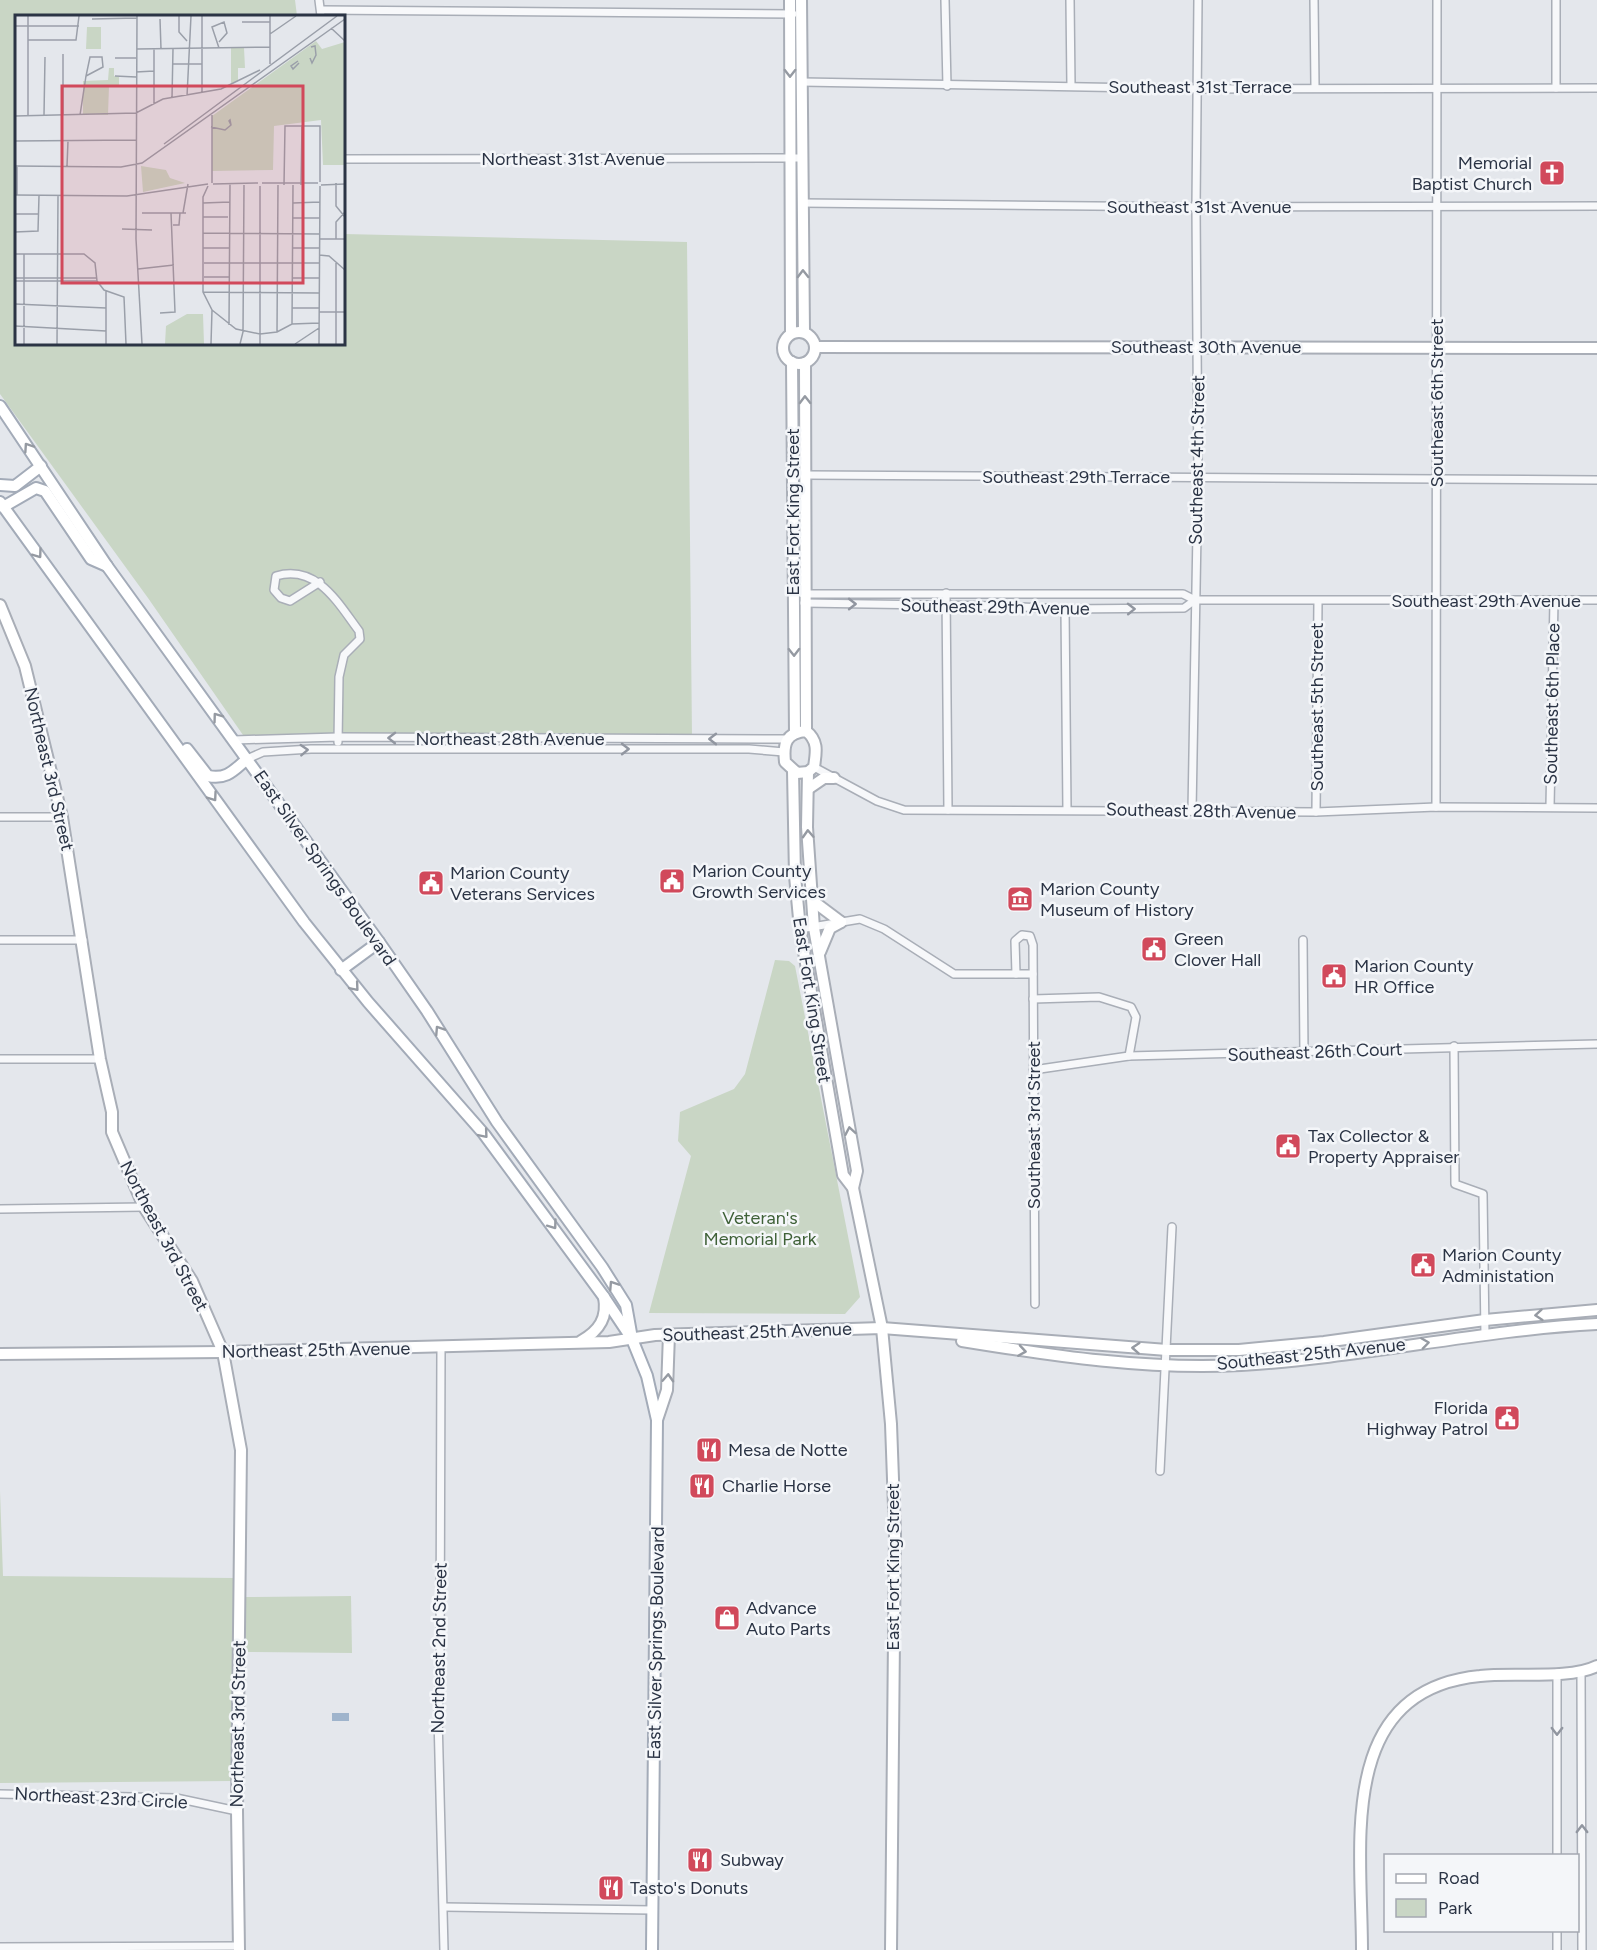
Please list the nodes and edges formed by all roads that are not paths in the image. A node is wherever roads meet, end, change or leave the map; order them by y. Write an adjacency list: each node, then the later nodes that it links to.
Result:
1 (319, 0): 10 (street)
2 (790, 0): 11 (street, East Fort King Street)
3 (801, 0): 11 (street, East Fort King Street)
4 (945, 0): 13 (street)
5 (1070, 0): 14 (street)
6 (1198, 0): 19 (street, Southeast 4th Street)
7 (1314, 0): 15 (street)
8 (1437, 0): 16 (street, Southeast 6th Street)
9 (1556, 0): 17 (street)
10 (321, 13): 11 (street)
11 (795, 14): 12 (street, East Fort King Street); 22 (street, East Fort King Street, one-way to 22)
12 (802, 82): 13 (street, Southeast 31st Terrace); 20 (street, East Fort King Street)
13 (947, 86): 14 (street, Southeast 31st Terrace)
14 (1071, 86): 19 (street, Southeast 31st Terrace)
15 (1315, 86): 16 (street, Southeast 31st Terrace); 19 (street, Southeast 31st Terrace)
16 (1437, 87): 17 (street, Southeast 31st Terrace); 24 (street, Southeast 6th Street)
17 (1556, 88): 18 (street, Southeast 31st Terrace)
18 (1597, 88)
19 (1198, 89): 26 (street, Southeast 4th Street)
20 (803, 158): 22 (street, Northeast 31st Avenue); 23 (street, East Fort King Street)
21 (345, 159): 22 (street, Northeast 31st Avenue)
22 (791, 159): 28 (street, East Fort King Street)
23 (802, 203): 26 (street, Southeast 31st Avenue); 27 (street, East Fort King Street, one-way to 23)
24 (1438, 206): 25 (street, Southeast 31st Avenue); 26 (street, Southeast 31st Avenue); 32 (street, Southeast 6th Street)
25 (1597, 206)
26 (1196, 207): 30 (street, Southeast 4th Street)
27 (804, 332): 28 (street); 29 (street)
28 (791, 333): 33 (street, East Fort King Street)
29 (815, 347): 30 (street, Southeast 30th Avenue); 34 (street)
30 (1198, 347): 32 (street, Southeast 30th Avenue); 38 (street, Southeast 4th Street)
31 (1597, 348): 32 (street, Southeast 30th Avenue)
32 (1438, 349): 39 (street, Southeast 6th Street)
33 (792, 363): 34 (street); 46 (street, East Fort King Street)
34 (805, 363): 37 (street, East Fort King Street, one-way to 34)
35 (0, 406): 36 (street, East Silver Springs Boulevard, one-way to 35)
36 (41, 466): 41 (street); 43 (street, East Silver Springs Boulevard)
37 (806, 475): 38 (street, Southeast 29th Terrace); 47 (street, East Fort King Street)
38 (1198, 477): 39 (street, Southeast 29th Terrace); 48 (street, Southeast 4th Street)
39 (1437, 479): 40 (street, Southeast 29th Terrace); 52 (street, Southeast 6th Street)
40 (1597, 480)
41 (0, 485)
42 (1, 506): 43 (street); 56 (street, East Silver Springs Boulevard, one-way to 56)
43 (107, 566): 60 (street, East Silver Springs Boulevard, one-way to 43)
44 (320, 582): 44 (street); 59 (street)
45 (946, 593): 47 (street, Southeast 29th Avenue); 48 (street, Southeast 29th Avenue); 54 (street)
46 (794, 598): 47 (street, Southeast 29th Avenue); 58 (street, East Fort King Street, one-way to 58)
47 (807, 599): 54 (street, Southeast 29th Avenue, one-way to 54); 57 (street, East Fort King Street)
48 (1195, 600): 51 (street, Southeast 29th Avenue); 55 (street, Southeast 29th Avenue, one-way to 48); 73 (street, Southeast 4th Street)
49 (1554, 600): 50 (street, Southeast 29th Avenue); 52 (street, Southeast 29th Avenue); 69 (street, Southeast 6th Place)
50 (1597, 600)
51 (1318, 601): 52 (street, Southeast 29th Avenue); 74 (street, Southeast 5th Street)
52 (1437, 601): 68 (street, Southeast 6th Street)
53 (0, 605): 76 (street, Northeast 3rd Street)
54 (946, 605): 55 (street, Southeast 29th Avenue); 71 (street)
55 (1065, 609): 72 (street)
56 (132, 682): 63 (street); 86 (street, East Silver Springs Boulevard, one-way to 86)
57 (807, 732): 58 (street); 64 (street)
58 (791, 736): 59 (street, Northeast 28th Avenue, one-way to 59); 62 (street)
59 (338, 737): 60 (street, Northeast 28th Avenue); 61 (street)
60 (234, 740): 63 (street, East Silver Springs Boulevard)
61 (339, 749): 62 (street, Northeast 28th Avenue, one-way to 62); 63 (street, Northeast 28th Avenue, one-way to 61)
62 (784, 752): 65 (street)
63 (247, 759): 84 (street, East Silver Springs Boulevard)
64 (811, 770): 65 (street); 66 (street, Southeast 28th Avenue); 67 (street, East Fort King Street)
65 (794, 771): 80 (street, East Fort King Street)
66 (834, 778): 67 (street); 71 (street, Southeast 28th Avenue)
67 (808, 789): 77 (street, East Fort King Street, one-way to 67)
68 (1436, 807): 69 (street, Southeast 28th Avenue); 74 (street, Southeast 28th Avenue)
69 (1550, 807): 70 (street, Southeast 28th Avenue)
70 (1597, 808)
71 (948, 810): 72 (street, Southeast 28th Avenue)
72 (1067, 810): 73 (street, Southeast 28th Avenue)
73 (1192, 811): 74 (street, Southeast 28th Avenue)
74 (1316, 813)
75 (0, 817): 76 (street)
76 (62, 817): 82 (street, Northeast 3rd Street)
77 (813, 901): 78 (street); 79 (street, East Fort King Street)
78 (841, 922): 79 (street); 85 (street); 87 (street)
79 (814, 928): 80 (street); 85 (street, East Fort King Street)
80 (800, 929): 97 (street, East Fort King Street)
81 (0, 940): 82 (street)
82 (83, 940): 95 (street, Northeast 3rd Street)
83 (1303, 940): 92 (street)
84 (379, 942): 86 (street); 109 (street, East Silver Springs Boulevard, one-way to 84)
85 (819, 958): 97 (street, East Fort King Street, one-way to 85)
86 (341, 970): 101 (street, East Silver Springs Boulevard, one-way to 101)
87 (1016, 974): 88 (street); 88 (street, Southeast 3rd Street)
88 (1033, 974): 89 (street, Southeast 3rd Street)
89 (1034, 999): 93 (street); 96 (street, Southeast 3rd Street)
90 (1597, 1044): 91 (street, Southeast 26th Court)
91 (1454, 1046): 92 (street, Southeast 26th Court); 104 (street)
92 (1304, 1054): 93 (street, Southeast 26th Court)
93 (1129, 1056): 96 (street, Southeast 26th Court)
94 (0, 1059): 95 (street)
95 (100, 1059): 98 (street, Northeast 3rd Street)
96 (1034, 1070): 102 (street, Southeast 3rd Street)
97 (853, 1188): 106 (street, East Fort King Street)
98 (144, 1207): 99 (street); 113 (street, Northeast 3rd Street)
99 (0, 1209)
100 (1172, 1227): 112 (street)
101 (604, 1297): 109 (street, East Silver Springs Boulevard); 110 (street)
102 (1035, 1304)
103 (1597, 1310): 104 (street, Southeast 25th Avenue, one-way to 104)
104 (1485, 1320): 108 (street); 112 (street, Southeast 25th Avenue)
105 (1597, 1324): 108 (street, Southeast 25th Avenue)
106 (882, 1328): 107 (street, Southeast 25th Avenue); 112 (street, Southeast 25th Avenue, one-way to 106); 115 (street, Southeast 25th Avenue, one-way to 115); 131 (street, East Fort King Street)
107 (669, 1334): 109 (street, Southeast 25th Avenue); 116 (street, one-way to 107)
108 (1485, 1335): 115 (street, Southeast 25th Avenue, one-way to 108)
109 (632, 1339): 110 (street, Northeast 25th Avenue); 116 (street, East Silver Springs Boulevard)
110 (578, 1343): 111 (street, Northeast 25th Avenue)
111 (441, 1347): 113 (street, Northeast 25th Avenue); 124 (street, Northeast 2nd Street)
112 (1167, 1350): 115 (street)
113 (223, 1352): 114 (street, Northeast 25th Avenue); 122 (street, Northeast 3rd Street)
114 (0, 1354)
115 (1166, 1365): 117 (street)
116 (657, 1420): 125 (street, East Silver Springs Boulevard)
117 (1160, 1472)
118 (1597, 1666): 120 (street)
119 (1557, 1673): 120 (street); 123 (street, one-way to 123); 132 (street)
120 (1581, 1673): 134 (street, one-way to 120)
121 (0, 1794): 122 (street, Northeast 23rd Circle)
122 (237, 1811): 128 (street, Northeast 3rd Street)
123 (1557, 1854)
124 (444, 1907): 125 (street); 129 (street, Northeast 2nd Street)
125 (652, 1910): 130 (street, East Silver Springs Boulevard)
126 (1557, 1932): 133 (street)
127 (0, 1947): 128 (street)
128 (239, 1948)
129 (444, 1950)
130 (652, 1950)
131 (891, 1950)
132 (1362, 1950)
133 (1557, 1950)
134 (1582, 1950)

